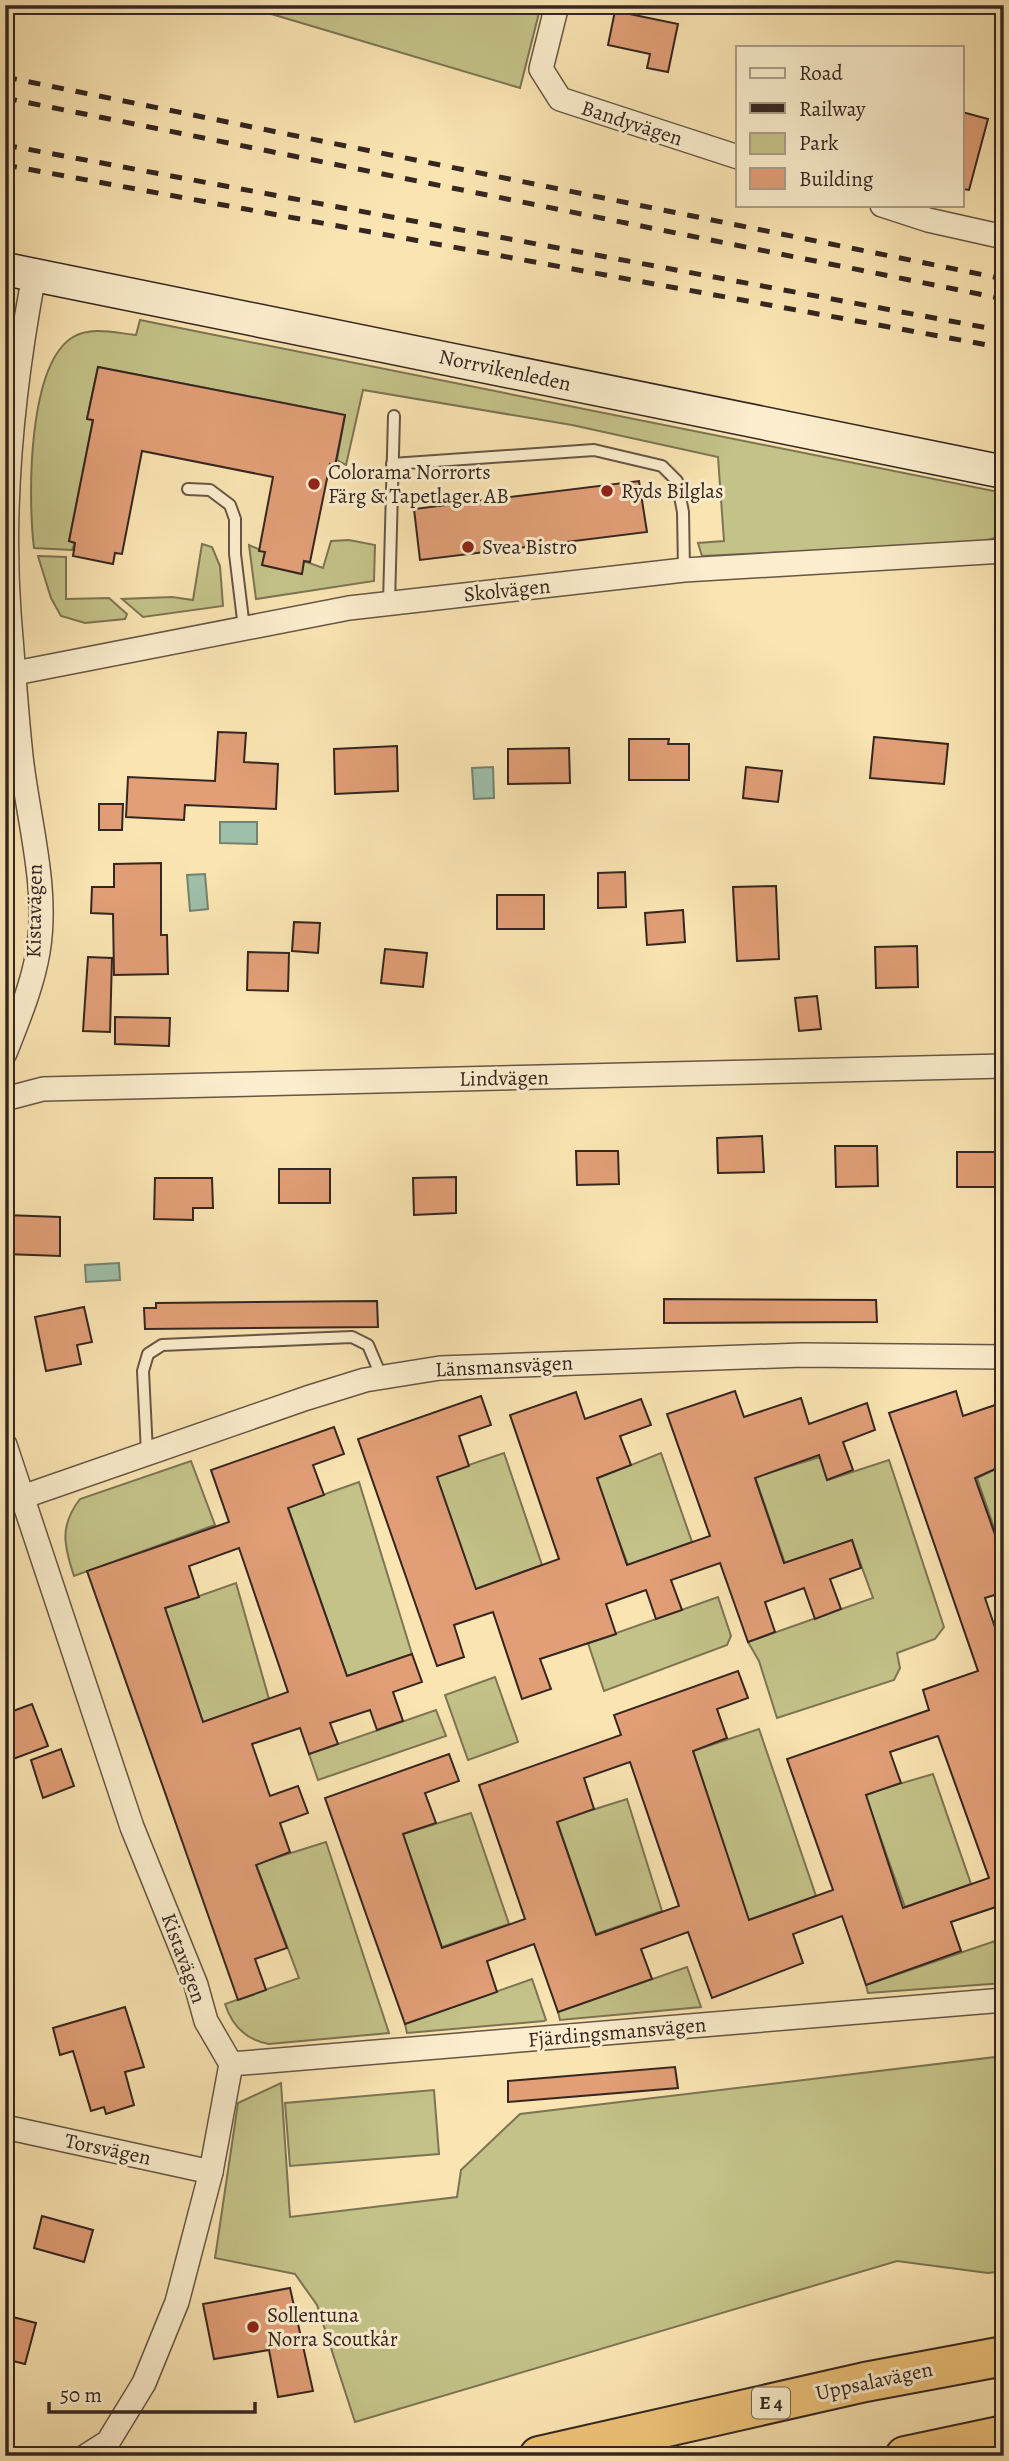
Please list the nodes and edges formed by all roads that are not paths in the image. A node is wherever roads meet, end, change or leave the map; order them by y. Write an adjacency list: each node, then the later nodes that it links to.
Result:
1 (557, 5): 2 (street, Bandyvägen)
2 (736, 156)
3 (885, 206): 4 (street)
4 (1004, 237)
5 (20, 272): 8 (street, Kistavägen); 9 (main road, Norrvikenleden)
6 (394, 416): 7 (lane)
7 (392, 464): 12 (lane); 13 (lane)
8 (7, 471): 15 (street, Kistavägen)
9 (1004, 472)
10 (188, 489): 14 (lane)
11 (1004, 551): 12 (street, Skolvägen)
12 (684, 570): 13 (street, Skolvägen)
13 (389, 603): 14 (street, Skolvägen)
14 (244, 628): 15 (street, Skolvägen)
15 (10, 674): 16 (street, Kistavägen)
16 (5, 1053)
17 (1004, 1066): 18 (street, Lindvägen)
18 (5, 1098)
19 (1004, 1357): 20 (street, Länsmansvägen)
20 (382, 1378): 22 (street, Länsmansvägen); 22 (lane)
21 (5, 1445): 23 (street, Kistavägen)
22 (147, 1453): 23 (street, Länsmansvägen)
23 (14, 1499): 25 (street, Kistavägen)
24 (1004, 2000): 25 (street, Fjärdingsmansvägen)
25 (231, 2064): 27 (street)
26 (5, 2127): 27 (street, Torsvägen)
27 (211, 2172): 30 (street)
28 (1004, 2356): 31 (highway, Uppsalavägen / E 4)
29 (1004, 2435): 32 (highway)
30 (86, 2456)
31 (539, 2456)
32 (905, 2456)

